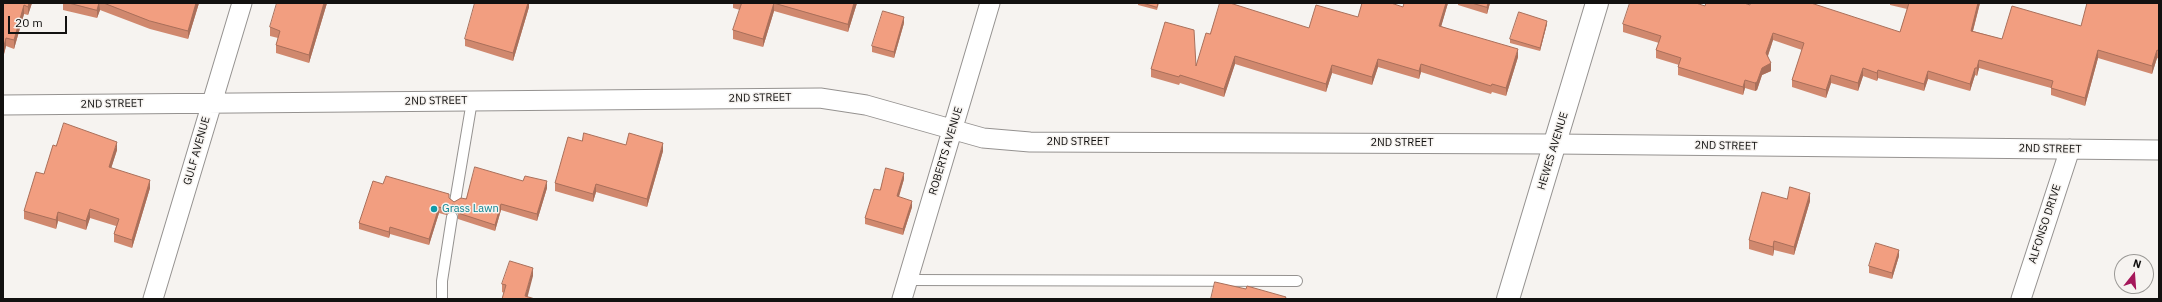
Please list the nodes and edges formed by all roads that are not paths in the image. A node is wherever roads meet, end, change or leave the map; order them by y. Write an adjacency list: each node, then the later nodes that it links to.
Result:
1 (242, 3): 5 (street, GULF AVENUE)
2 (990, 3): 7 (street, ROBERTS AVENUE)
3 (1597, 3): 8 (main road, HEWES AVENUE)
4 (472, 101): 5 (street, 2ND STREET); 7 (street, 2ND STREET); 11 (lane)
5 (211, 103): 6 (street, 2ND STREET); 15 (street, GULF AVENUE)
6 (3, 105)
7 (953, 130): 8 (street, 2ND STREET); 13 (street, ROBERTS AVENUE)
8 (1554, 144): 9 (street, 2ND STREET); 18 (main road, HEWES AVENUE)
9 (2070, 149): 10 (street, 2ND STREET); 19 (street, ALFONSO DRIVE)
10 (2159, 150)
11 (454, 202)
12 (452, 217): 16 (lane)
13 (908, 280): 14 (lane); 17 (street, ROBERTS AVENUE)
14 (1297, 281)
15 (153, 299)
16 (442, 299)
17 (902, 299)
18 (1508, 299)
19 (2021, 299)

